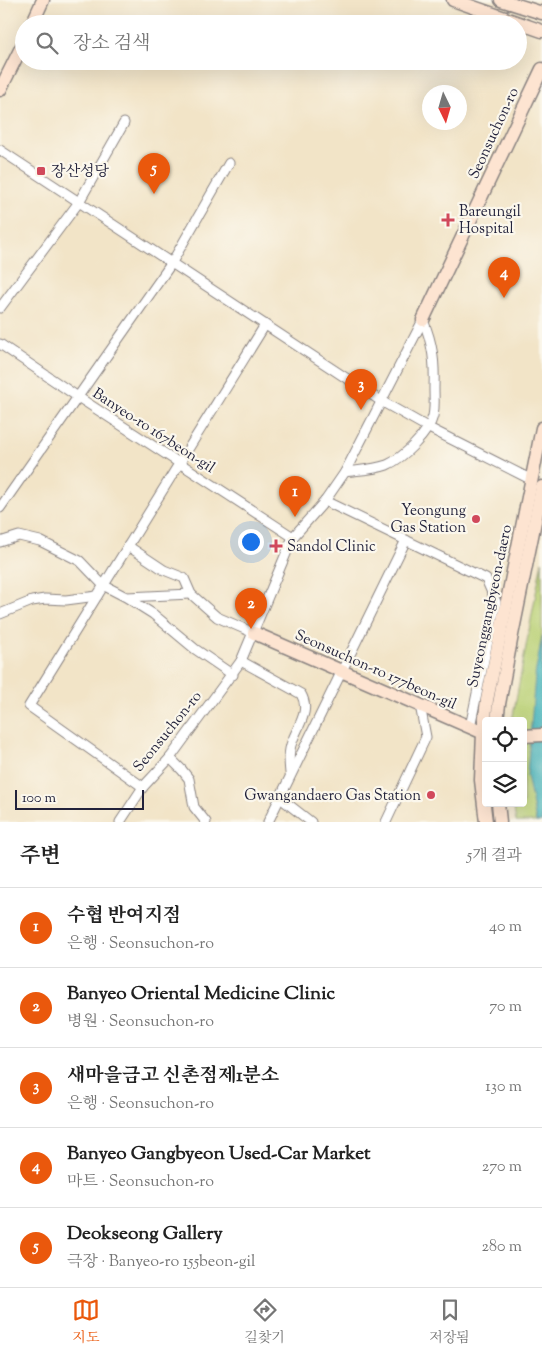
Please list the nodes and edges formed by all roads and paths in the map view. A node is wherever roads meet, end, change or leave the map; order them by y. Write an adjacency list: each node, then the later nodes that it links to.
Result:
1 (43, 0): 5 (main road)
2 (454, 0): 6 (main road)
3 (501, 0): 4 (main road)
4 (542, 13)
5 (36, 15)
6 (497, 15)
7 (527, 26): 8 (main road)
8 (542, 31)
9 (15, 61): 10 (main road)
10 (12, 67): 12 (main road); 13 (main road)
11 (542, 69): 20 (main road, Seonsuchon-ro)
12 (0, 75)
13 (0, 90)
14 (124, 123): 17 (street)
15 (0, 150): 17 (street)
16 (229, 163): 18 (street)
17 (79, 202): 18 (street); 19 (street)
18 (172, 264): 21 (street); 23 (street)
19 (0, 308)
20 (423, 320): 24 (street, Seonsuchon-ro); 25 (street)
21 (265, 326): 24 (street); 27 (street)
22 (0, 344): 23 (street, Banyeo-ro 167beon-gil)
23 (78, 397): 27 (street, Banyeo-ro 167beon-gil); 31 (street)
24 (382, 402): 25 (street); 28 (street, Seonsuchon-ro)
25 (429, 428): 28 (street); 29 (street)
26 (542, 428): 29 (main road, Suyeonggangbyeon-daero)
27 (179, 462): 32 (street, Banyeo-ro 167beon-gil); 35 (street)
28 (345, 472): 30 (street, Seonsuchon-ro)
29 (537, 483): 46 (main road, Suyeonggangbyeon-daero); 47 (main road, Suyeonggangbyeon-daero)
30 (325, 501): 32 (street, Seonsuchon-ro); 33 (street)
31 (0, 508)
32 (293, 537): 41 (street, Seonsuchon-ro)
33 (406, 540): 43 (street); 48 (street)
34 (0, 542): 36 (street)
35 (128, 546): 36 (street); 37 (street)
36 (103, 585): 38 (street); 39 (street)
37 (191, 594): 39 (street); 41 (street)
38 (97, 596): 40 (street); 55 (street)
39 (126, 597): 44 (street)
40 (0, 614)
41 (254, 633): 42 (street, Seonsuchon-ro); 43 (main road, Seonsuchon-ro 177beon-gil)
42 (241, 661): 44 (street, Seonsuchon-ro); 54 (street)
43 (341, 671): 45 (main road, Seonsuchon-ro 177beon-gil); 54 (street)
44 (232, 674): 52 (street, Seonsuchon-ro)
45 (420, 705): 48 (main road, Seonsuchon-ro 177beon-gil); 62 (street)
46 (485, 717)
47 (497, 717)
48 (470, 727): 49 (main road, Seonsuchon-ro 177beon-gil)
49 (482, 732)
50 (542, 735): 51 (main road)
51 (527, 736)
52 (170, 758): 55 (street, Seonsuchon-ro); 59 (street)
53 (482, 762): 63 (main road, Suyeonggangbyeon-daero)
54 (290, 775): 56 (street)
55 (143, 787): 58 (street, Seonsuchon-ro)
56 (279, 797): 60 (street); 61 (street)
57 (498, 807): 64 (main road)
58 (120, 822)
59 (206, 822)
60 (268, 822)
61 (311, 822)
62 (386, 822)
63 (486, 822)
64 (500, 822)

